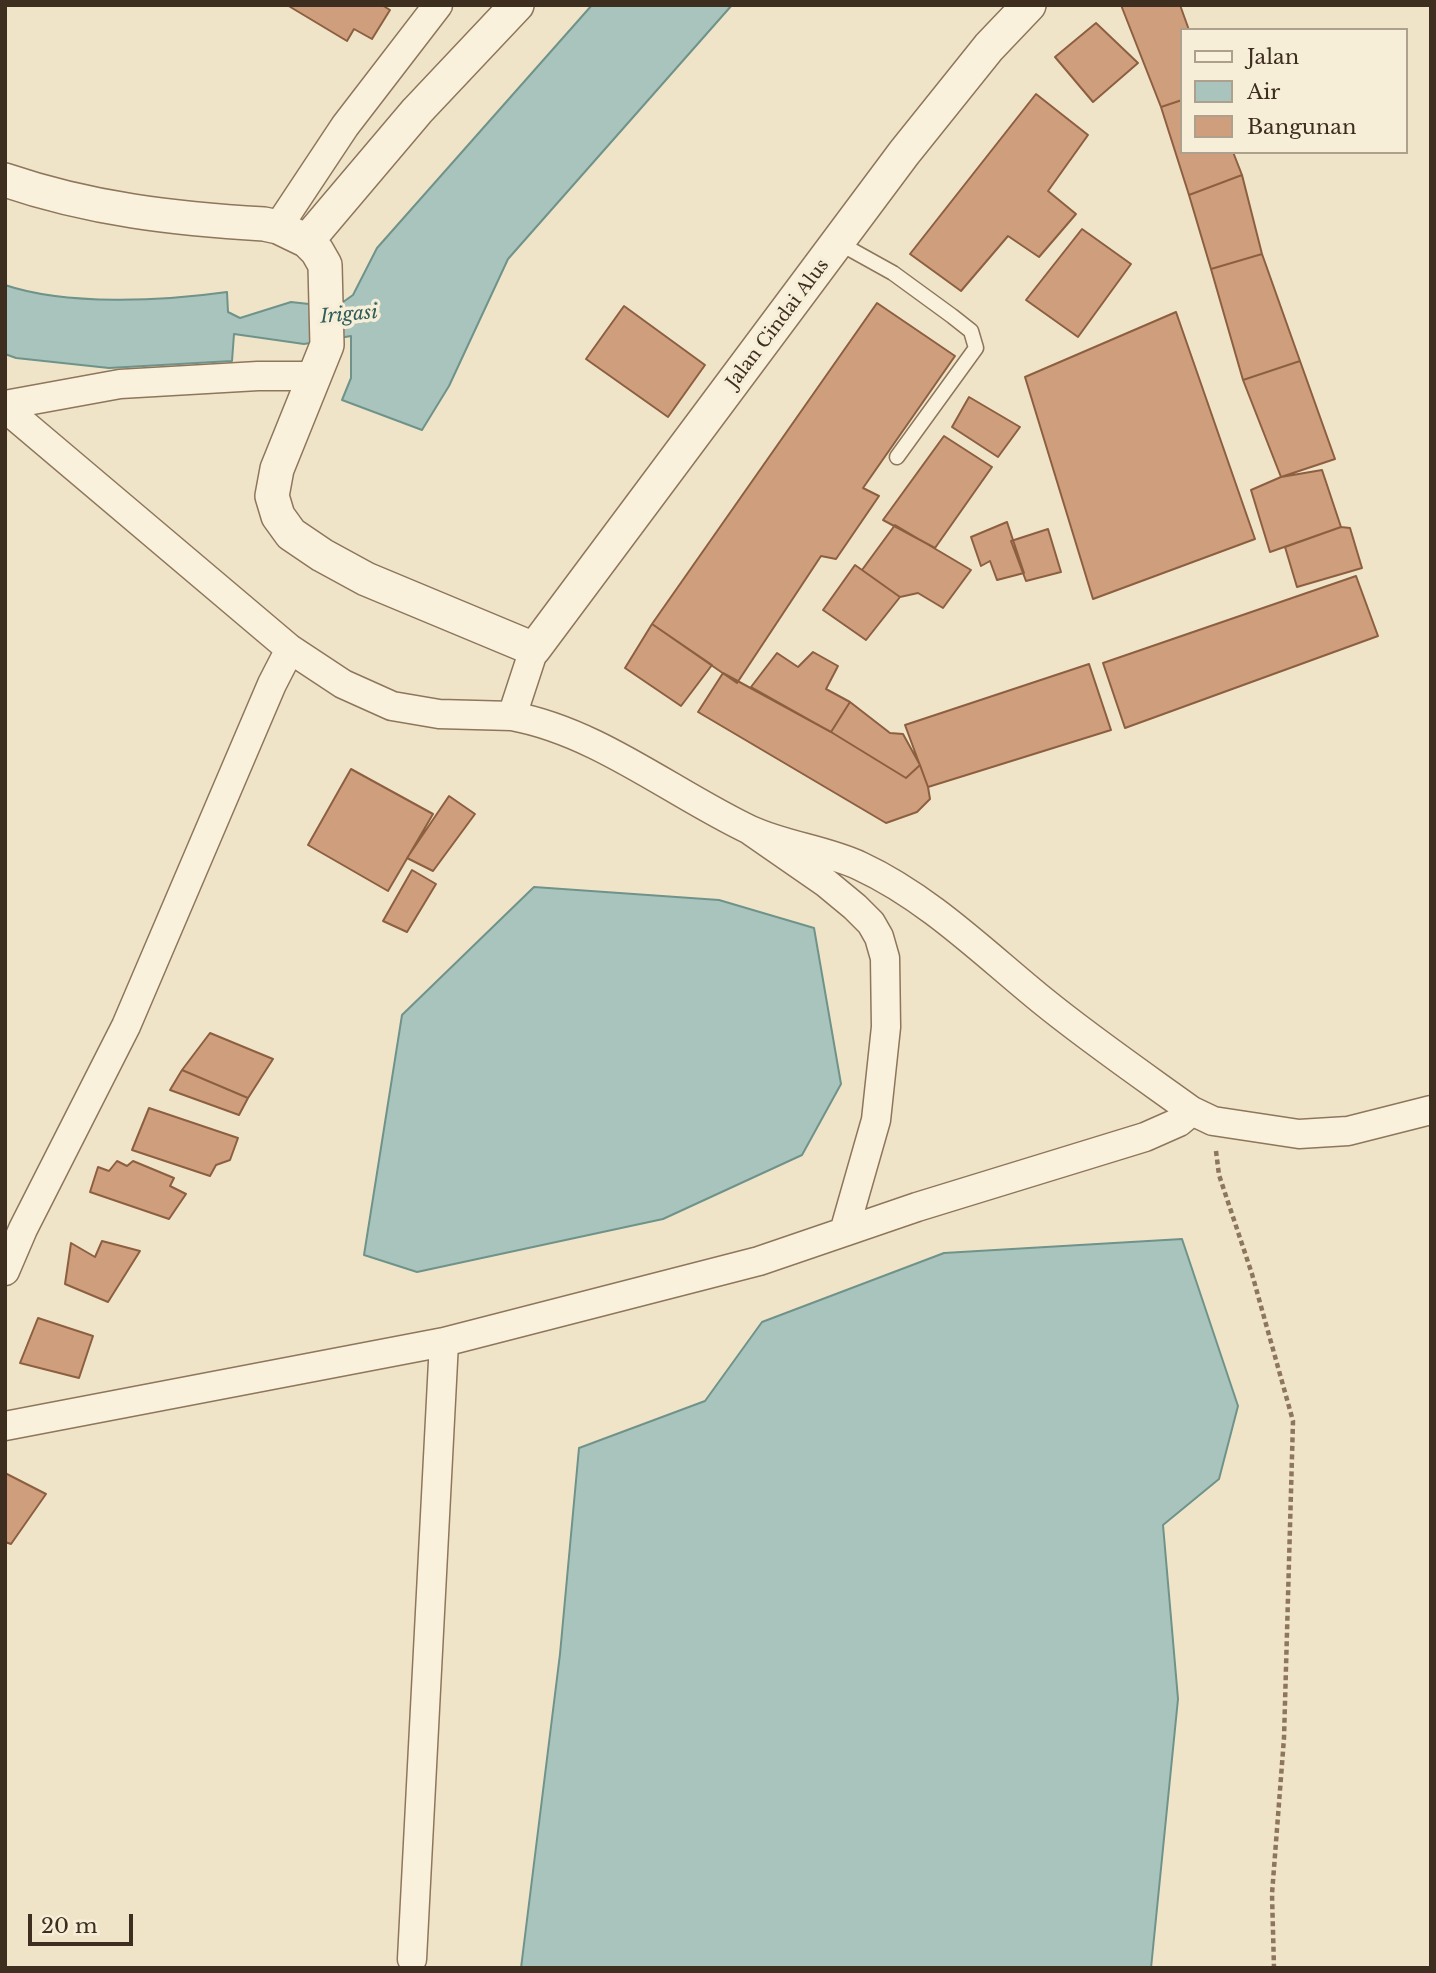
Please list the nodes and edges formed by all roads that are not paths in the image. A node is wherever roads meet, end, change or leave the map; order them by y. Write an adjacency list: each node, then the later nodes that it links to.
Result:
1 (438, 5): 6 (street)
2 (517, 5): 6 (street)
3 (1029, 5): 5 (street, Jalan Cindai Alus)
4 (5, 180): 6 (street)
5 (839, 243): 9 (lane); 11 (street, Jalan Cindai Alus)
6 (303, 244): 7 (street)
7 (315, 376): 8 (street); 11 (street)
8 (5, 406): 10 (street)
9 (897, 457)
10 (290, 649): 12 (street); 17 (street)
11 (534, 649): 12 (street)
12 (512, 716): 13 (street)
13 (751, 831): 15 (street); 16 (street)
14 (1431, 1110): 15 (street)
15 (1202, 1116): 16 (street)
16 (844, 1232): 18 (street)
17 (5, 1271)
18 (444, 1342): 19 (street); 20 (street)
19 (5, 1426)
20 (412, 1959)

